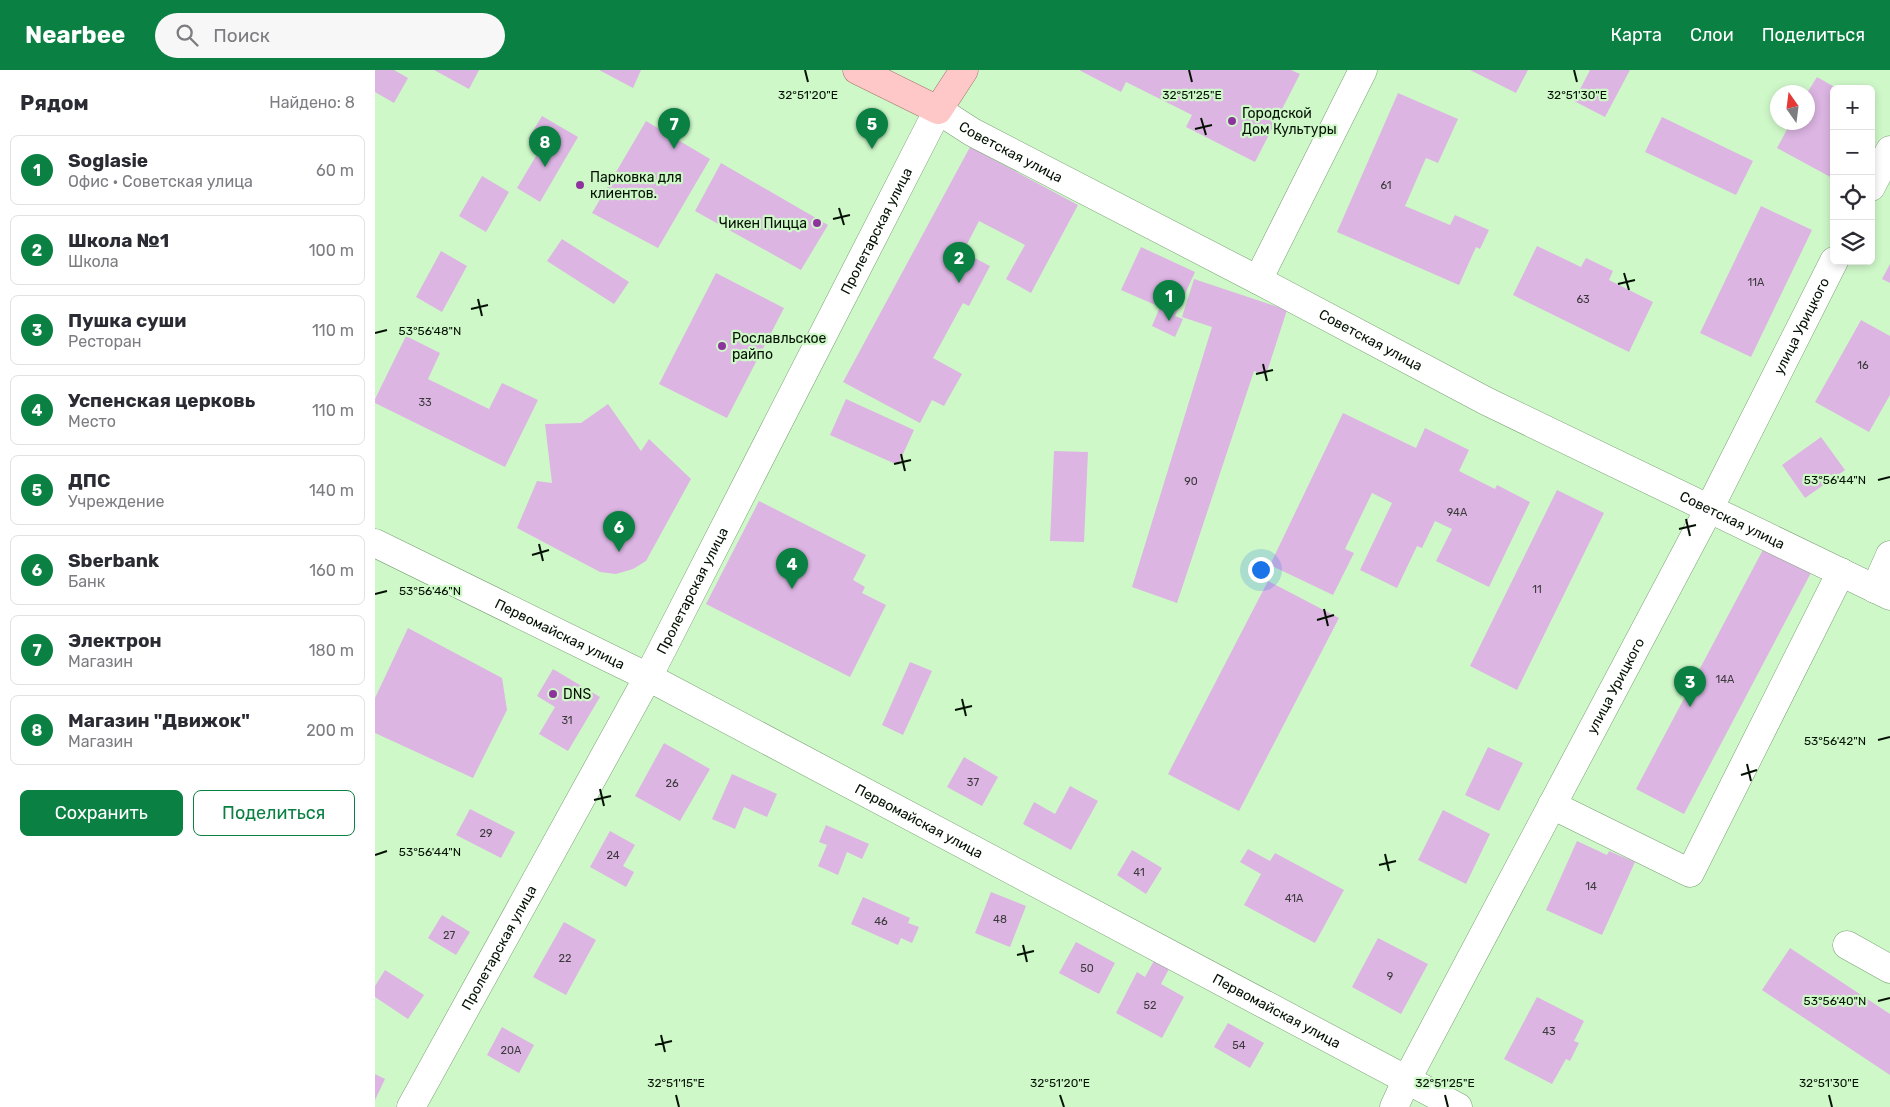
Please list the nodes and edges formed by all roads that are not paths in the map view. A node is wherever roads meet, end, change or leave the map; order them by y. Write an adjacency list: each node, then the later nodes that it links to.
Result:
1 (857, 70): 4 (main road, Советская улица)
2 (964, 70): 4 (main road, Пролетарская улица)
3 (1363, 70): 8 (street)
4 (938, 110): 8 (street, Советская улица); 14 (street, Пролетарская улица)
5 (1889, 154): 6 (street)
6 (1875, 180)
7 (1832, 265): 9 (street, улица Урицкого)
8 (1257, 280): 9 (street, Советская улица)
9 (1709, 508): 12 (street, Советская улица); 15 (street, улица Урицкого)
10 (375, 544): 14 (street, Первомайская улица)
11 (1890, 555): 13 (street)
12 (1841, 572): 13 (street, Советская улица); 15 (street)
13 (1883, 592)
14 (648, 677): 18 (street, Первомайская улица); 19 (street, Пролетарская улица)
15 (1552, 805): 18 (street, улица Урицкого)
16 (1847, 945): 17 (street)
17 (1890, 969)
18 (1406, 1081): 20 (street, улица Урицкого); 21 (street, Первомайская улица)
19 (411, 1107)
20 (1394, 1107)
21 (1458, 1107)

